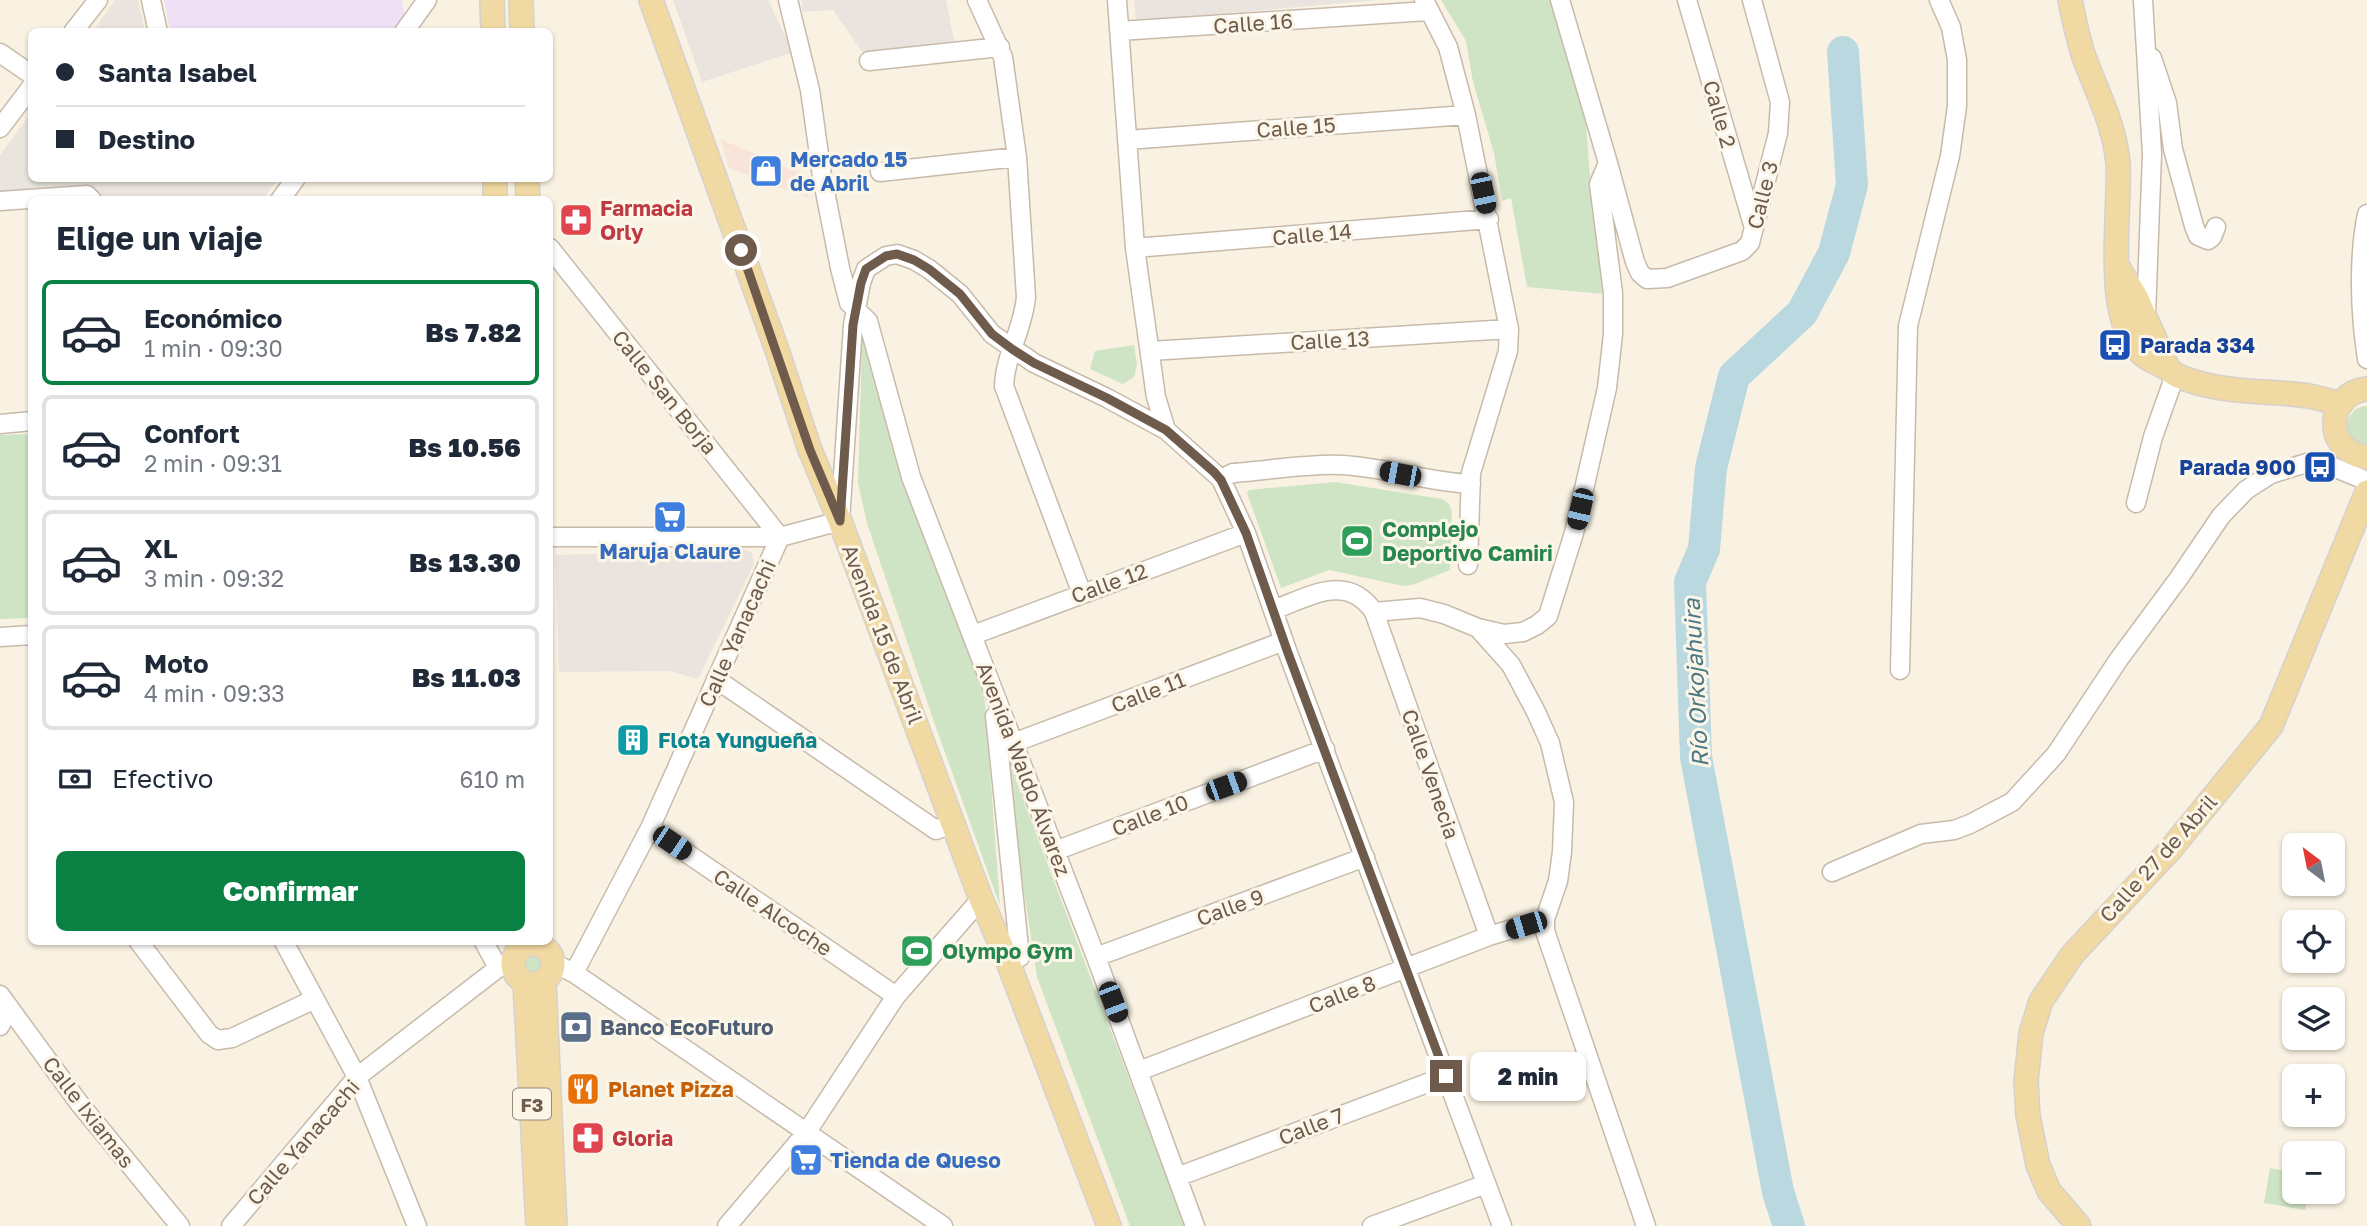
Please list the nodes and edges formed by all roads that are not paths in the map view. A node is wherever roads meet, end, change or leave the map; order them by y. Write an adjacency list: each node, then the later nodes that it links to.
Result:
1 (98, 0): 17 (street)
2 (151, 0): 18 (street)
3 (427, 0): 19 (street)
4 (492, 0): 20 (main road)
5 (521, 0): 21 (main road)
6 (651, 0): 61 (main road, Avenida 15 de Abril)
7 (788, 0): 43 (street, Avenida Waldo Álvarez)
8 (977, 0): 24 (street)
9 (1117, 0): 22 (street)
10 (1560, 0): 33 (street)
11 (1687, 0): 40 (street, Calle 2)
12 (1752, 0): 40 (street, Calle 3)
13 (1939, 0): 74 (street)
14 (2070, 0): 44 (main road)
15 (2143, 0): 23 (street)
16 (1426, 6): 22 (street, Calle 16); 29 (street)
17 (77, 28)
18 (157, 28)
19 (407, 28)
20 (493, 28)
21 (522, 28)
22 (1119, 31): 31 (street)
23 (2144, 35): 39 (street); 44 (street)
24 (1000, 47): 26 (street); 32 (street)
25 (0, 52): 27 (street)
26 (869, 61)
27 (28, 72)
28 (28, 91): 30 (street)
29 (1466, 114): 31 (street, Calle 15); 38 (street)
30 (0, 128)
31 (1127, 140): 41 (street)
32 (1017, 157): 34 (street); 46 (street)
33 (1608, 163): 40 (street, Calle 3); 69 (street)
34 (880, 172)
35 (28, 199): 36 (street)
36 (0, 201)
37 (2367, 214): 48 (street)
38 (1489, 219): 41 (street, Calle 14); 45 (street)
39 (2216, 227)
40 (1754, 229)
41 (1135, 248): 47 (street)
42 (553, 252): 64 (street, Calle San Borja)
43 (857, 313): 46 (street); 61 (street); 71 (street, Avenida Waldo Álvarez)
44 (2137, 325): 49 (main road)
45 (1509, 329): 47 (street, Calle 13); 58 (street)
46 (1012, 349): 54 (street); 66 (street)
47 (1150, 351): 54 (street)
48 (2367, 359)
49 (2171, 371): 51 (main road); 60 (street)
50 (2367, 389): 51 (main road)
51 (2340, 404): 55 (main road)
52 (28, 421): 53 (street)
53 (0, 424)
54 (1166, 430): 56 (street)
55 (2367, 457)
56 (1221, 480): 58 (street); 62 (street)
57 (2367, 481): 83 (street)
58 (1471, 484): 65 (street)
59 (2367, 492): 117 (main road, Calle 27 de Abril)
60 (2136, 503)
61 (840, 521): 64 (street); 79 (main road, Avenida 15 de Abril)
62 (1246, 533): 66 (street, Calle 12); 67 (street)
63 (553, 537): 64 (street)
64 (780, 537): 75 (street, Calle Yanacachi)
65 (1468, 565)
66 (1082, 594): 71 (street, Calle 12)
67 (1273, 610): 68 (street); 73 (street)
68 (1374, 612): 69 (street); 86 (street, Calle Venecia)
69 (1478, 628): 85 (street)
70 (28, 635): 72 (street)
71 (973, 635): 76 (street, Avenida Waldo Álvarez)
72 (0, 637)
73 (1283, 641): 77 (street, Calle 11); 78 (street)
74 (1900, 670)
75 (716, 679): 79 (street); 80 (street, Calle Yanacachi)
76 (993, 688): 77 (street, Avenida Waldo Álvarez); 92 (street)
77 (1013, 743): 81 (street, Avenida Waldo Álvarez)
78 (1325, 749): 81 (street, Calle 10); 82 (street)
79 (955, 824): 84 (main road, Avenida 15 de Abril)
80 (650, 828): 94 (street, Calle Yanacachi); 95 (street, Calle Alcoche)
81 (1055, 851): 90 (street, Avenida Waldo Álvarez)
82 (1365, 857): 90 (street, Calle 9); 93 (street)
83 (1832, 872)
84 (981, 899): 92 (main road, Avenida 15 de Abril); 95 (street)
85 (1545, 919): 86 (street, Calle 8); 116 (street)
86 (1489, 936): 93 (street, Calle 8)
87 (141, 945): 96 (street)
88 (286, 945): 96 (street)
89 (492, 945): 91 (street)
90 (1096, 957): 99 (street, Avenida Waldo Álvarez)
91 (529, 959): 94 (street); 101 (street, Calle Yanacachi); 108 (main road, F3); 109 (main road, F3)
92 (1008, 962): 112 (main road, Avenida 15 de Abril)
93 (1408, 969): 99 (street, Calle 8); 100 (street)
94 (574, 973): 102 (street)
95 (896, 996): 102 (street)
96 (315, 999): 101 (street)
97 (4, 1001): 98 (street); 105 (street, Calle Ixiamas)
98 (0, 1026)
99 (1139, 1070): 103 (street, Avenida Waldo Álvarez)
100 (1446, 1076): 103 (street, Calle 7); 104 (street)
101 (357, 1077): 106 (street, Calle Yanacachi); 107 (street)
102 (806, 1133): 110 (street); 111 (street)
103 (1177, 1177): 113 (street, Avenida Waldo Álvarez)
104 (1486, 1184): 114 (street); 115 (street)
105 (180, 1226)
106 (231, 1226)
107 (417, 1226)
108 (538, 1226)
109 (555, 1226)
110 (727, 1226)
111 (943, 1226)
112 (1109, 1226)
113 (1195, 1226)
114 (1372, 1226)
115 (1502, 1226)
116 (1646, 1226)
117 (2079, 1226)

